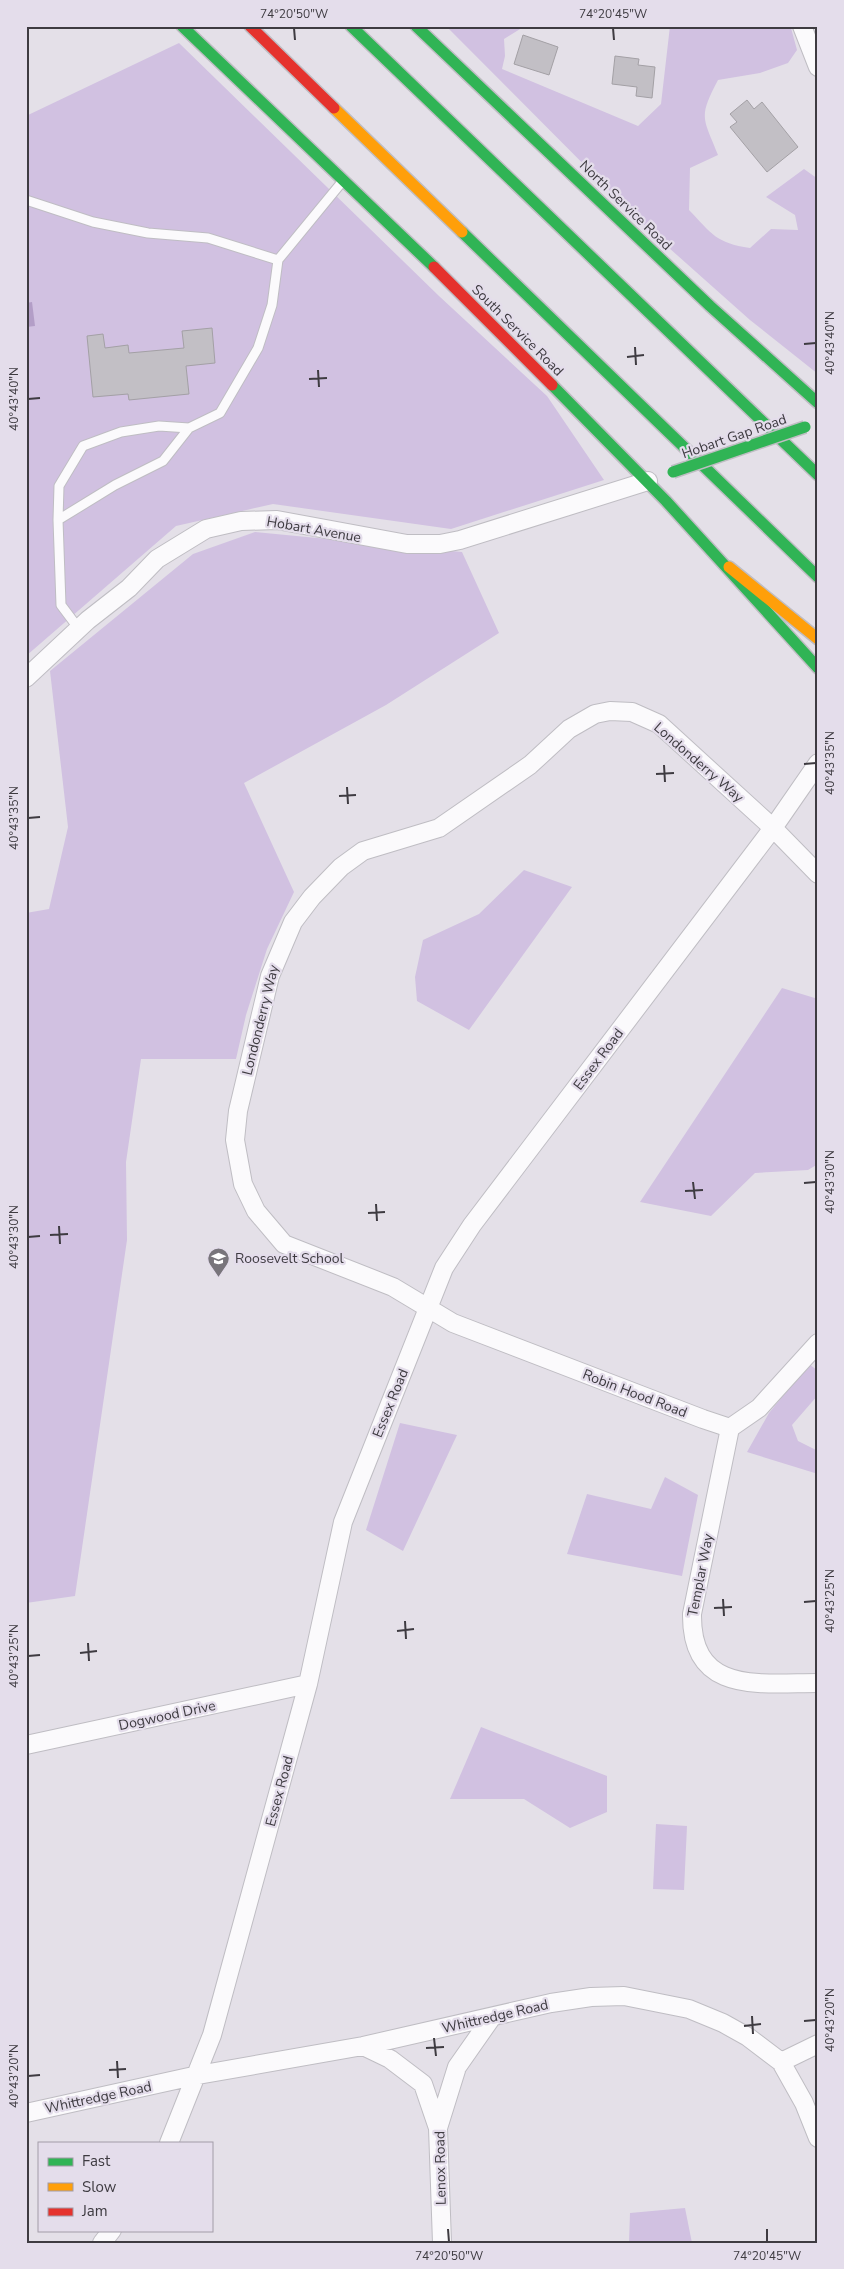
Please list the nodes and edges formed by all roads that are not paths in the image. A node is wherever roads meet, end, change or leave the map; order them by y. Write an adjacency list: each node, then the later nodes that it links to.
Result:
1 (182, 26): 7 (main road, South Service Road)
2 (250, 26): 18 (main road)
3 (352, 26): 14 (main road)
4 (416, 26): 10 (main road, North Service Road)
5 (802, 26): 6 (street)
6 (818, 67)
7 (345, 178): 9 (lane); 15 (main road, South Service Road)
8 (26, 200): 9 (lane)
9 (278, 260): 11 (lane)
10 (818, 403)
11 (189, 428): 16 (lane); 16 (lane)
12 (805, 428): 13 (main road, Hobart Gap Road, bridge)
13 (674, 472)
14 (818, 475)
15 (648, 481): 17 (main road, South Service Road); 19 (street, Hobart Avenue)
16 (58, 520): 19 (lane)
17 (730, 567): 20 (main road); 21 (main road, South Service Road)
18 (818, 577)
19 (79, 629): 22 (street, Hobart Avenue)
20 (818, 639)
21 (818, 668)
22 (26, 678)
23 (818, 763): 24 (street, Essex Road)
24 (773, 828): 25 (street, Londonderry Way); 26 (street, Essex Road); 26 (street, Londonderry Way)
25 (818, 874)
26 (428, 1307): 28 (street, Robin Hood Road); 30 (street, Essex Road)
27 (818, 1342): 28 (street)
28 (730, 1428): 29 (street, Templar Way)
29 (818, 1683)
30 (308, 1684): 31 (street, Dogwood Drive); 36 (street, Essex Road)
31 (26, 1745)
32 (492, 2017): 34 (street, Whittredge Road); 35 (street, Whittredge Road); 38 (street, Lenox Road)
33 (818, 2044): 35 (street)
34 (363, 2046): 36 (street, Whittredge Road); 38 (street)
35 (781, 2062): 39 (street, Whittredge Road)
36 (198, 2075): 37 (street, Whittredge Road); 40 (street, Essex Road)
37 (26, 2113)
38 (438, 2128): 43 (street, Lenox Road)
39 (818, 2138)
40 (169, 2142)
41 (110, 2232): 42 (street)
42 (102, 2243)
43 (442, 2243)

